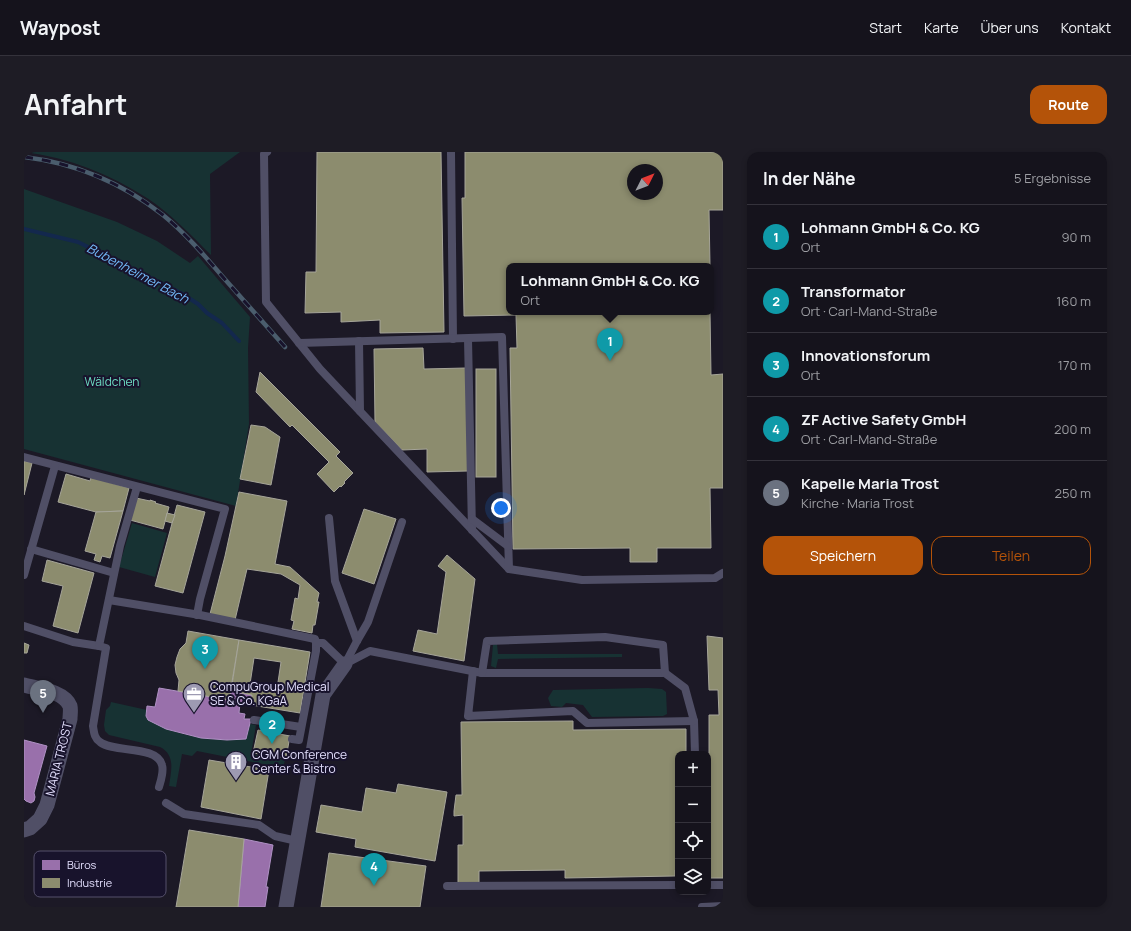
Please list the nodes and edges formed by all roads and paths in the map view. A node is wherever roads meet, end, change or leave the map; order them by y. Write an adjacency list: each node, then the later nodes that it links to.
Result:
1 (267, 152): 6 (lane)
2 (451, 152): 4 (lane)
3 (468, 338): 4 (lane); 12 (lane); 15 (lane)
4 (453, 339): 5 (lane)
5 (359, 341): 6 (lane); 7 (lane)
6 (299, 343): 7 (lane)
7 (360, 411): 14 (lane)
8 (24, 457): 9 (lane)
9 (55, 466): 10 (lane); 16 (lane)
10 (137, 487): 18 (lane); 22 (lane)
11 (329, 518): 24 (lane)
12 (472, 519): 14 (lane); 15 (lane)
13 (402, 522): 24 (lane)
14 (472, 530): 17 (lane)
15 (508, 546): 17 (lane)
16 (31, 549): 18 (lane); 20 (lane)
17 (509, 570): 19 (lane)
18 (114, 573): 21 (lane)
19 (723, 573)
20 (24, 575)
21 (109, 600): 22 (lane); 26 (lane)
22 (197, 615): 25 (lane)
23 (24, 626): 26 (lane)
24 (357, 641): 27 (lane)
25 (316, 643): 27 (lane); 34 (lane)
26 (99, 646): 37 (lane)
27 (345, 664): 28 (lane); 40 (street)
28 (473, 671): 29 (lane); 33 (lane)
29 (482, 673): 30 (lane); 30 (lane)
30 (666, 673): 33 (lane)
31 (24, 685): 39 (street, MARIA TROST)
32 (254, 720): 34 (lane)
33 (694, 720): 36 (lane)
34 (301, 727): 35 (lane)
35 (292, 739)
36 (694, 751)
37 (159, 787)
38 (166, 803): 40 (lane)
39 (24, 830)
40 (297, 841): 46 (street)
41 (675, 885): 44 (lane)
42 (711, 885): 43 (lane)
43 (723, 885)
44 (447, 886)
45 (723, 906): 47 (lane)
46 (286, 907)
47 (702, 907)

